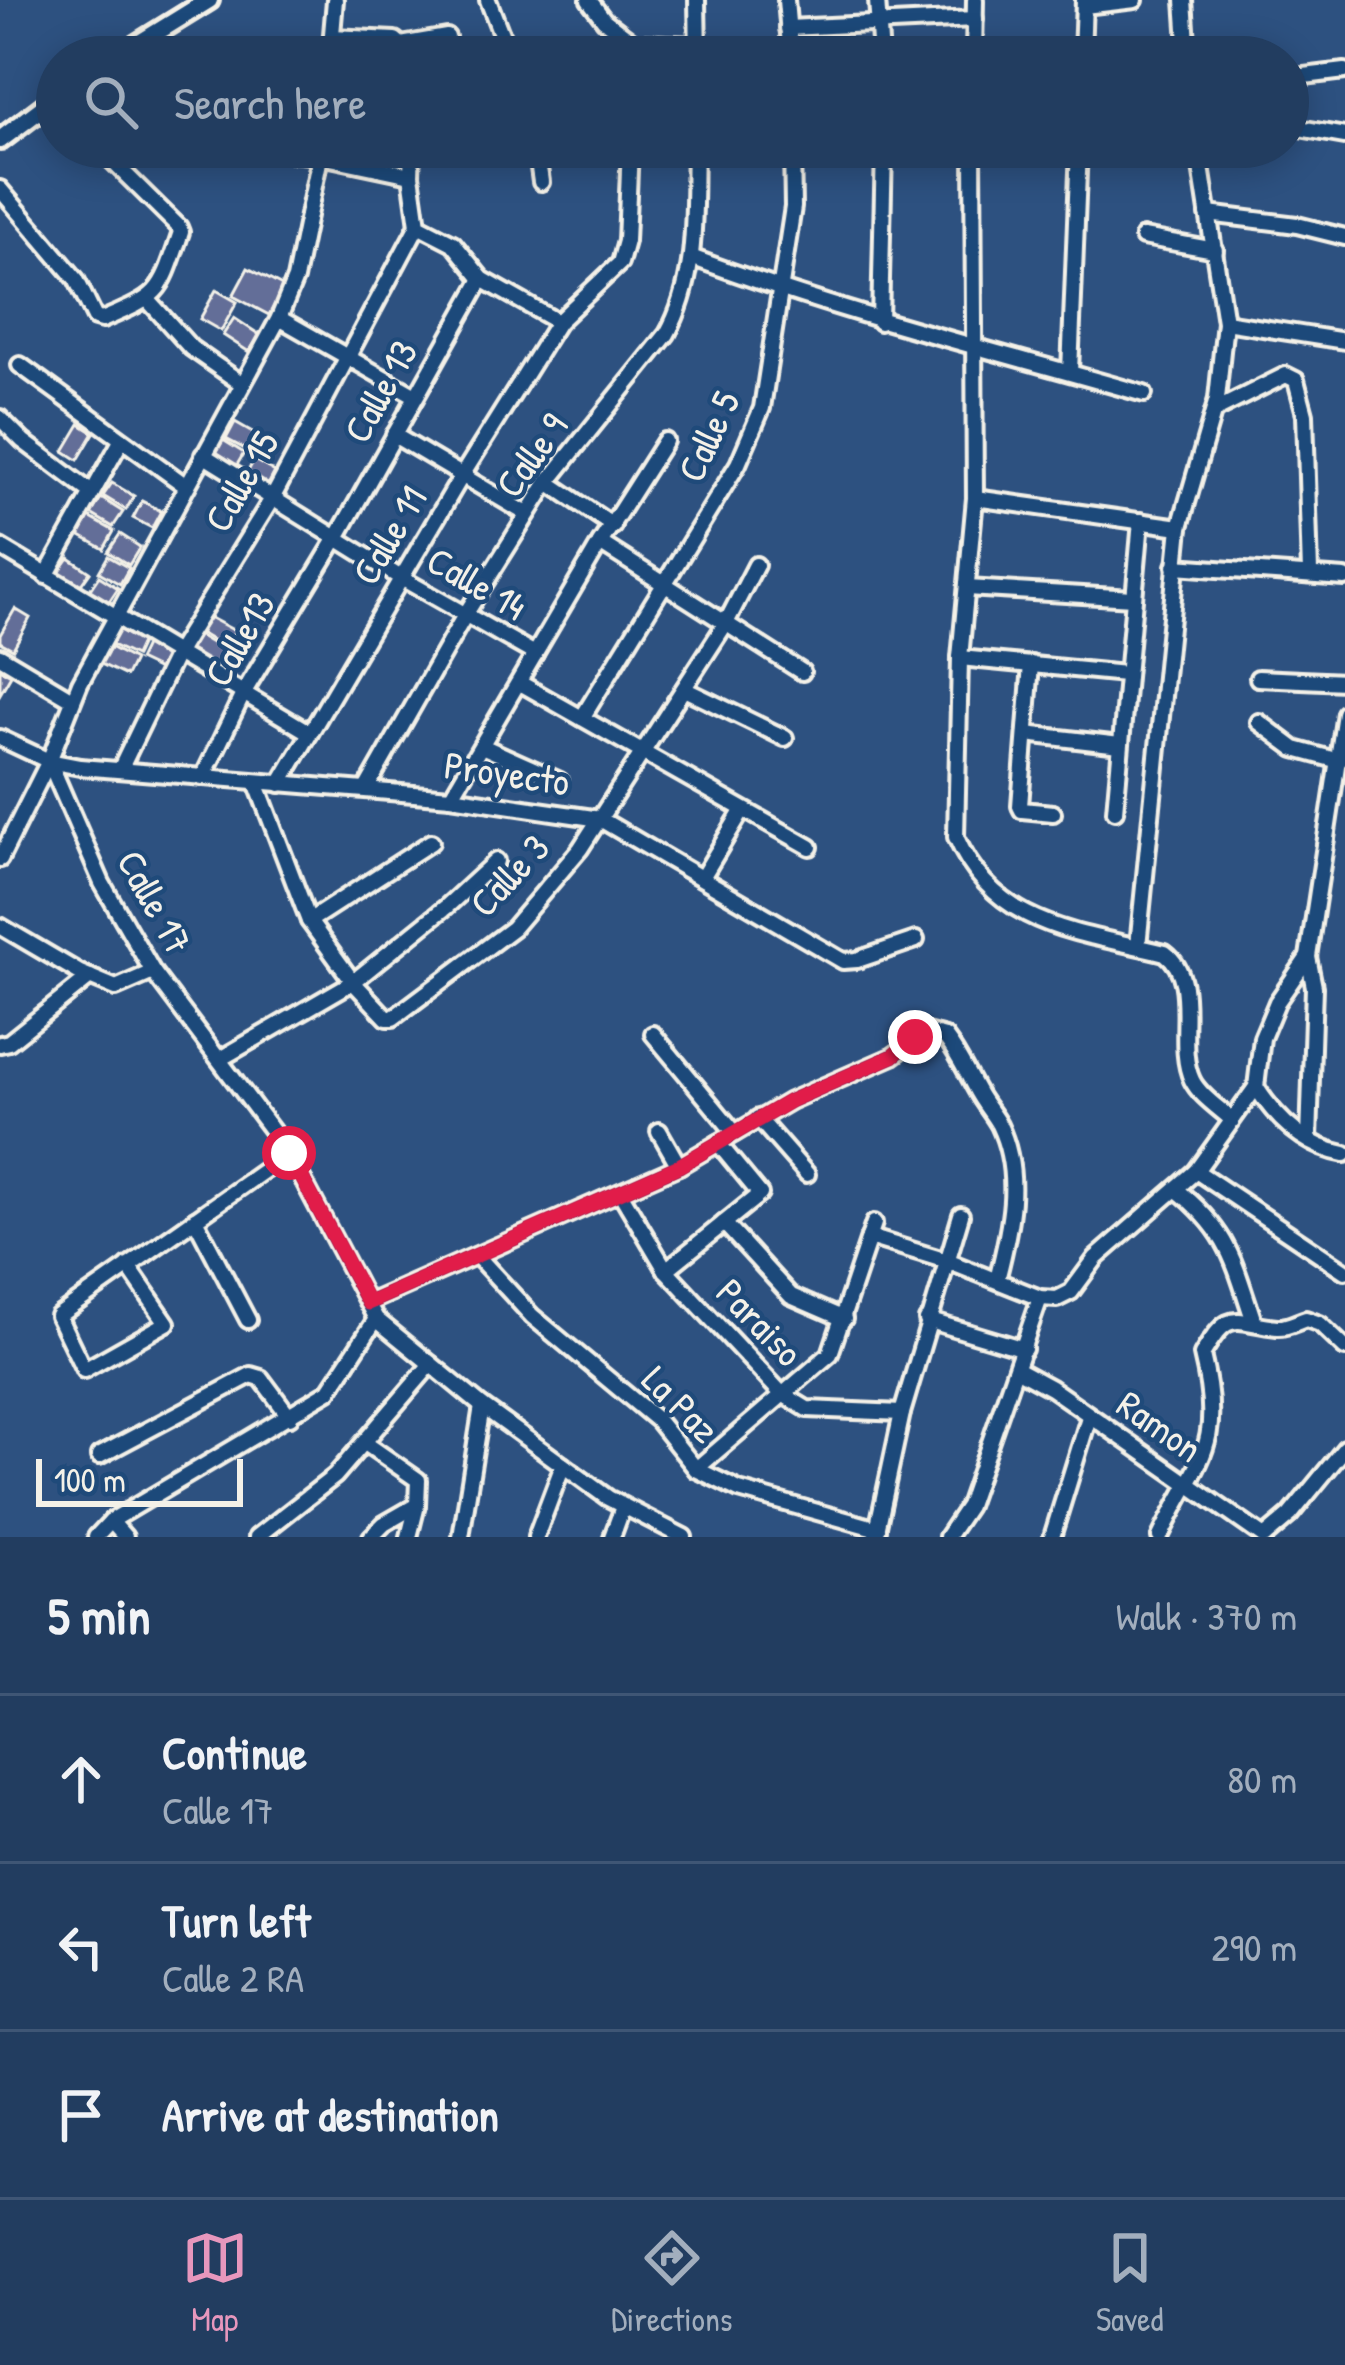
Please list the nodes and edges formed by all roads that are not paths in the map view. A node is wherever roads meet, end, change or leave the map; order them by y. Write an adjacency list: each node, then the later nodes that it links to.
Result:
1 (335, 0): 16 (street)
2 (488, 0): 17 (street)
3 (589, 0): 18 (street)
4 (697, 0): 19 (street)
5 (786, 0): 14 (street)
6 (877, 0): 13 (street)
7 (975, 0): 12 (street)
8 (1135, 0): 11 (street)
9 (1184, 0): 24 (street)
10 (201, 1): 15 (street)
11 (1084, 3): 23 (street)
12 (975, 19): 13 (street); 22 (street)
13 (878, 22): 14 (street); 21 (street)
14 (788, 28): 20 (street)
15 (148, 36)
16 (332, 36)
17 (502, 36)
18 (620, 36)
19 (698, 36)
20 (789, 36)
21 (879, 36)
22 (975, 36)
23 (1083, 36)
24 (1187, 36)
25 (1345, 70): 26 (street)
26 (1309, 75)
27 (36, 115): 30 (street)
28 (1309, 130): 29 (street)
29 (1345, 136)
30 (0, 140)
31 (119, 168): 54 (street)
32 (319, 168): 55 (street)
33 (384, 168): 43 (street)
34 (411, 168): 43 (street)
35 (539, 168): 44 (street)
36 (628, 168): 56 (street, Calle 11)
37 (694, 168): 51 (street, Calle 9)
38 (792, 168): 53 (street, Calle 5)
39 (884, 168): 57 (street)
40 (974, 168): 60 (street)
41 (1078, 168): 63 (street)
42 (1201, 168): 46 (street)
43 (411, 175): 47 (street)
44 (541, 182)
45 (0, 189): 54 (street)
46 (1208, 214): 49 (street); 50 (street)
47 (418, 225): 52 (street); 61 (street, Calle 15)
48 (1143, 237): 50 (street)
49 (1345, 237)
50 (1215, 250): 58 (street)
51 (692, 257): 53 (street); 74 (street, Calle 9)
52 (482, 279): 56 (street); 66 (street, Calle 13)
53 (783, 292): 57 (street); 92 (street, Calle 5)
54 (148, 300): 64 (street)
55 (279, 318): 61 (street); 64 (street)
56 (558, 322): 73 (street, Calle 11)
57 (880, 322): 60 (street)
58 (1225, 322): 59 (street); 67 (street)
59 (1345, 341)
60 (971, 348): 63 (street); 78 (street)
61 (348, 357): 66 (street); 77 (street, Calle 15)
62 (20, 365): 70 (street)
63 (1070, 372): 65 (street)
64 (241, 383): 72 (street)
65 (1144, 394)
66 (414, 395): 69 (street, Calle 13)
67 (1214, 411): 82 (street); 88 (street)
68 (0, 418): 76 (street)
69 (394, 435): 73 (street); 83 (street, Calle 13)
70 (121, 441): 75 (street); 76 (street)
71 (665, 441): 81 (street)
72 (203, 455): 75 (street); 77 (street, Calle 14)
73 (461, 477): 79 (street); 90 (street, Calle 11)
74 (548, 482): 79 (street, Calle 9); 81 (street)
75 (186, 486): 96 (street)
76 (92, 493): 89 (street)
77 (273, 497): 83 (street, Calle 14); 98 (street, Calle 15)
78 (975, 498): 80 (street); 93 (street)
79 (527, 514): 95 (street, Calle 9)
80 (1142, 521): 82 (street); 94 (street)
81 (613, 526): 84 (street)
82 (1180, 527): 87 (street)
83 (338, 536): 90 (street, Calle 14); 109 (street, Calle13)
84 (600, 543): 92 (street); 99 (street)
85 (0, 547): 89 (street)
86 (756, 566): 97 (street, Calle 3)
87 (1175, 566): 88 (street); 142 (street)
88 (1310, 573): 91 (street)
89 (46, 576): 96 (street)
90 (401, 578): 95 (street, Calle 14); 114 (street, Calle 11)
91 (1345, 578)
92 (666, 582): 97 (street); 112 (street, Calle 5)
93 (967, 588): 94 (street); 101 (street)
94 (1133, 598): 104 (street)
95 (465, 615): 99 (street, Calle 14); 128 (street, Calle 9)
96 (114, 617): 98 (street); 110 (street)
97 (726, 623): 103 (street); 108 (street, Calle 3)
98 (176, 654): 109 (street); 123 (street, Calle 15)
99 (536, 654): 106 (street)
100 (0, 656): 110 (street)
101 (960, 658): 102 (street); 142 (street)
102 (1031, 664): 104 (street); 115 (street)
103 (802, 672)
104 (1125, 674): 118 (street)
105 (1258, 678): 107 (street)
106 (520, 682): 112 (street, Calle 14); 119 (street)
107 (1345, 682)
108 (684, 689): 117 (street); 120 (street, Calle 3)
109 (244, 692): 114 (street); 124 (street, Calle13)
110 (72, 699): 121 (street)
111 (1345, 713): 122 (street)
112 (582, 718): 120 (street, Calle 14)
113 (1259, 722): 122 (street)
114 (310, 733): 127 (street, Calle 11)
115 (1026, 734): 118 (street); 132 (street)
116 (0, 737): 121 (street, Proyecto)
117 (785, 739)
118 (1120, 745): 131 (street)
119 (482, 746): 126 (street); 129 (street)
120 (644, 755): 130 (street, Calle 14); 133 (street, Calle 3)
121 (49, 761): 123 (street, Proyecto); 136 (street); 144 (street, Calle 17)
122 (1339, 761): 143 (street)
123 (120, 770): 124 (street, Proyecto)
124 (203, 777): 125 (street, Proyecto)
125 (256, 782): 127 (street, Proyecto); 139 (street)
126 (560, 782)
127 (280, 784): 128 (street, Proyecto)
128 (366, 789): 129 (street, Proyecto)
129 (451, 797): 133 (street, Proyecto)
130 (742, 811): 135 (street, Calle 14); 138 (street)
131 (1114, 811)
132 (1053, 813)
133 (600, 819): 138 (street, Proyecto); 146 (street, Calle 3)
134 (431, 842): 139 (street)
135 (809, 847)
136 (0, 859)
137 (496, 861): 146 (street)
138 (703, 876): 141 (street, Proyecto)
139 (309, 921): 146 (street)
140 (0, 926): 145 (street)
141 (916, 940)
142 (1138, 946): 152 (street)
143 (1308, 957): 150 (street); 155 (street)
144 (153, 972): 145 (street); 149 (street, Calle 17)
145 (90, 977): 148 (street)
146 (353, 982): 149 (street)
147 (653, 1034): 154 (street)
148 (0, 1044)
149 (220, 1059): 157 (street, Calle 17)
150 (1256, 1087): 152 (street); 155 (street)
151 (758, 1118): 154 (street); 161 (street); 172 (street)
152 (1232, 1120): 160 (street)
153 (659, 1131): 159 (street)
154 (735, 1133): 156 (street)
155 (1310, 1140): 158 (street)
156 (718, 1143): 159 (street); 166 (street)
157 (289, 1153): 165 (street); 174 (street, Calle 17)
158 (1345, 1154)
159 (679, 1166): 163 (street)
160 (1196, 1171): 162 (street); 171 (street)
161 (807, 1174)
162 (1176, 1189): 173 (street); 179 (street)
163 (621, 1194): 167 (street); 170 (street, Paraiso)
164 (961, 1215): 168 (street)
165 (195, 1219): 169 (street); 177 (street)
166 (724, 1223): 170 (street); 176 (street)
167 (477, 1256): 174 (street); 193 (street, La Paz)
168 (946, 1261): 172 (street); 176 (street); 178 (street)
169 (128, 1265): 169 (street)
170 (665, 1270): 184 (street, Paraiso)
171 (1345, 1270)
172 (997, 1280): 173 (street)
173 (1040, 1298): 181 (street)
174 (368, 1303): 175 (street, Calle 17)
175 (376, 1319): 182 (street, Calle 17); 187 (street)
176 (844, 1319): 184 (street)
177 (248, 1320)
178 (927, 1320): 181 (street); 186 (street)
179 (1254, 1322): 180 (street); 194 (street)
180 (1343, 1341)
181 (1024, 1349): 183 (street)
182 (431, 1364): 185 (street, Calle 17); 189 (street)
183 (1018, 1370): 188 (street, Ramon); 208 (street)
184 (782, 1393): 186 (street, Paraiso); 193 (street)
185 (482, 1406): 192 (street, Calle 17); 204 (street)
186 (902, 1414): 198 (street)
187 (290, 1417): 190 (street); 197 (street)
188 (1090, 1417): 194 (street, Ramon); 209 (street)
189 (365, 1443): 195 (street); 201 (street)
190 (99, 1456)
191 (1342, 1459): 211 (street)
192 (563, 1465): 196 (street, Calle 17); 205 (street)
193 (696, 1469): 198 (street, La Paz)
194 (1186, 1484): 210 (street); 211 (street, Ramon)
195 (417, 1505): 202 (street); 203 (street)
196 (622, 1507): 206 (street); 207 (street, Calle 17)
197 (111, 1521): 199 (street); 200 (street)
198 (877, 1533)
199 (96, 1537)
200 (124, 1537)
201 (257, 1537)
202 (371, 1537)
203 (409, 1537)
204 (461, 1537)
205 (536, 1537)
206 (612, 1537)
207 (684, 1537)
208 (947, 1537)
209 (1052, 1537)
210 (1160, 1537)
211 (1264, 1537)

